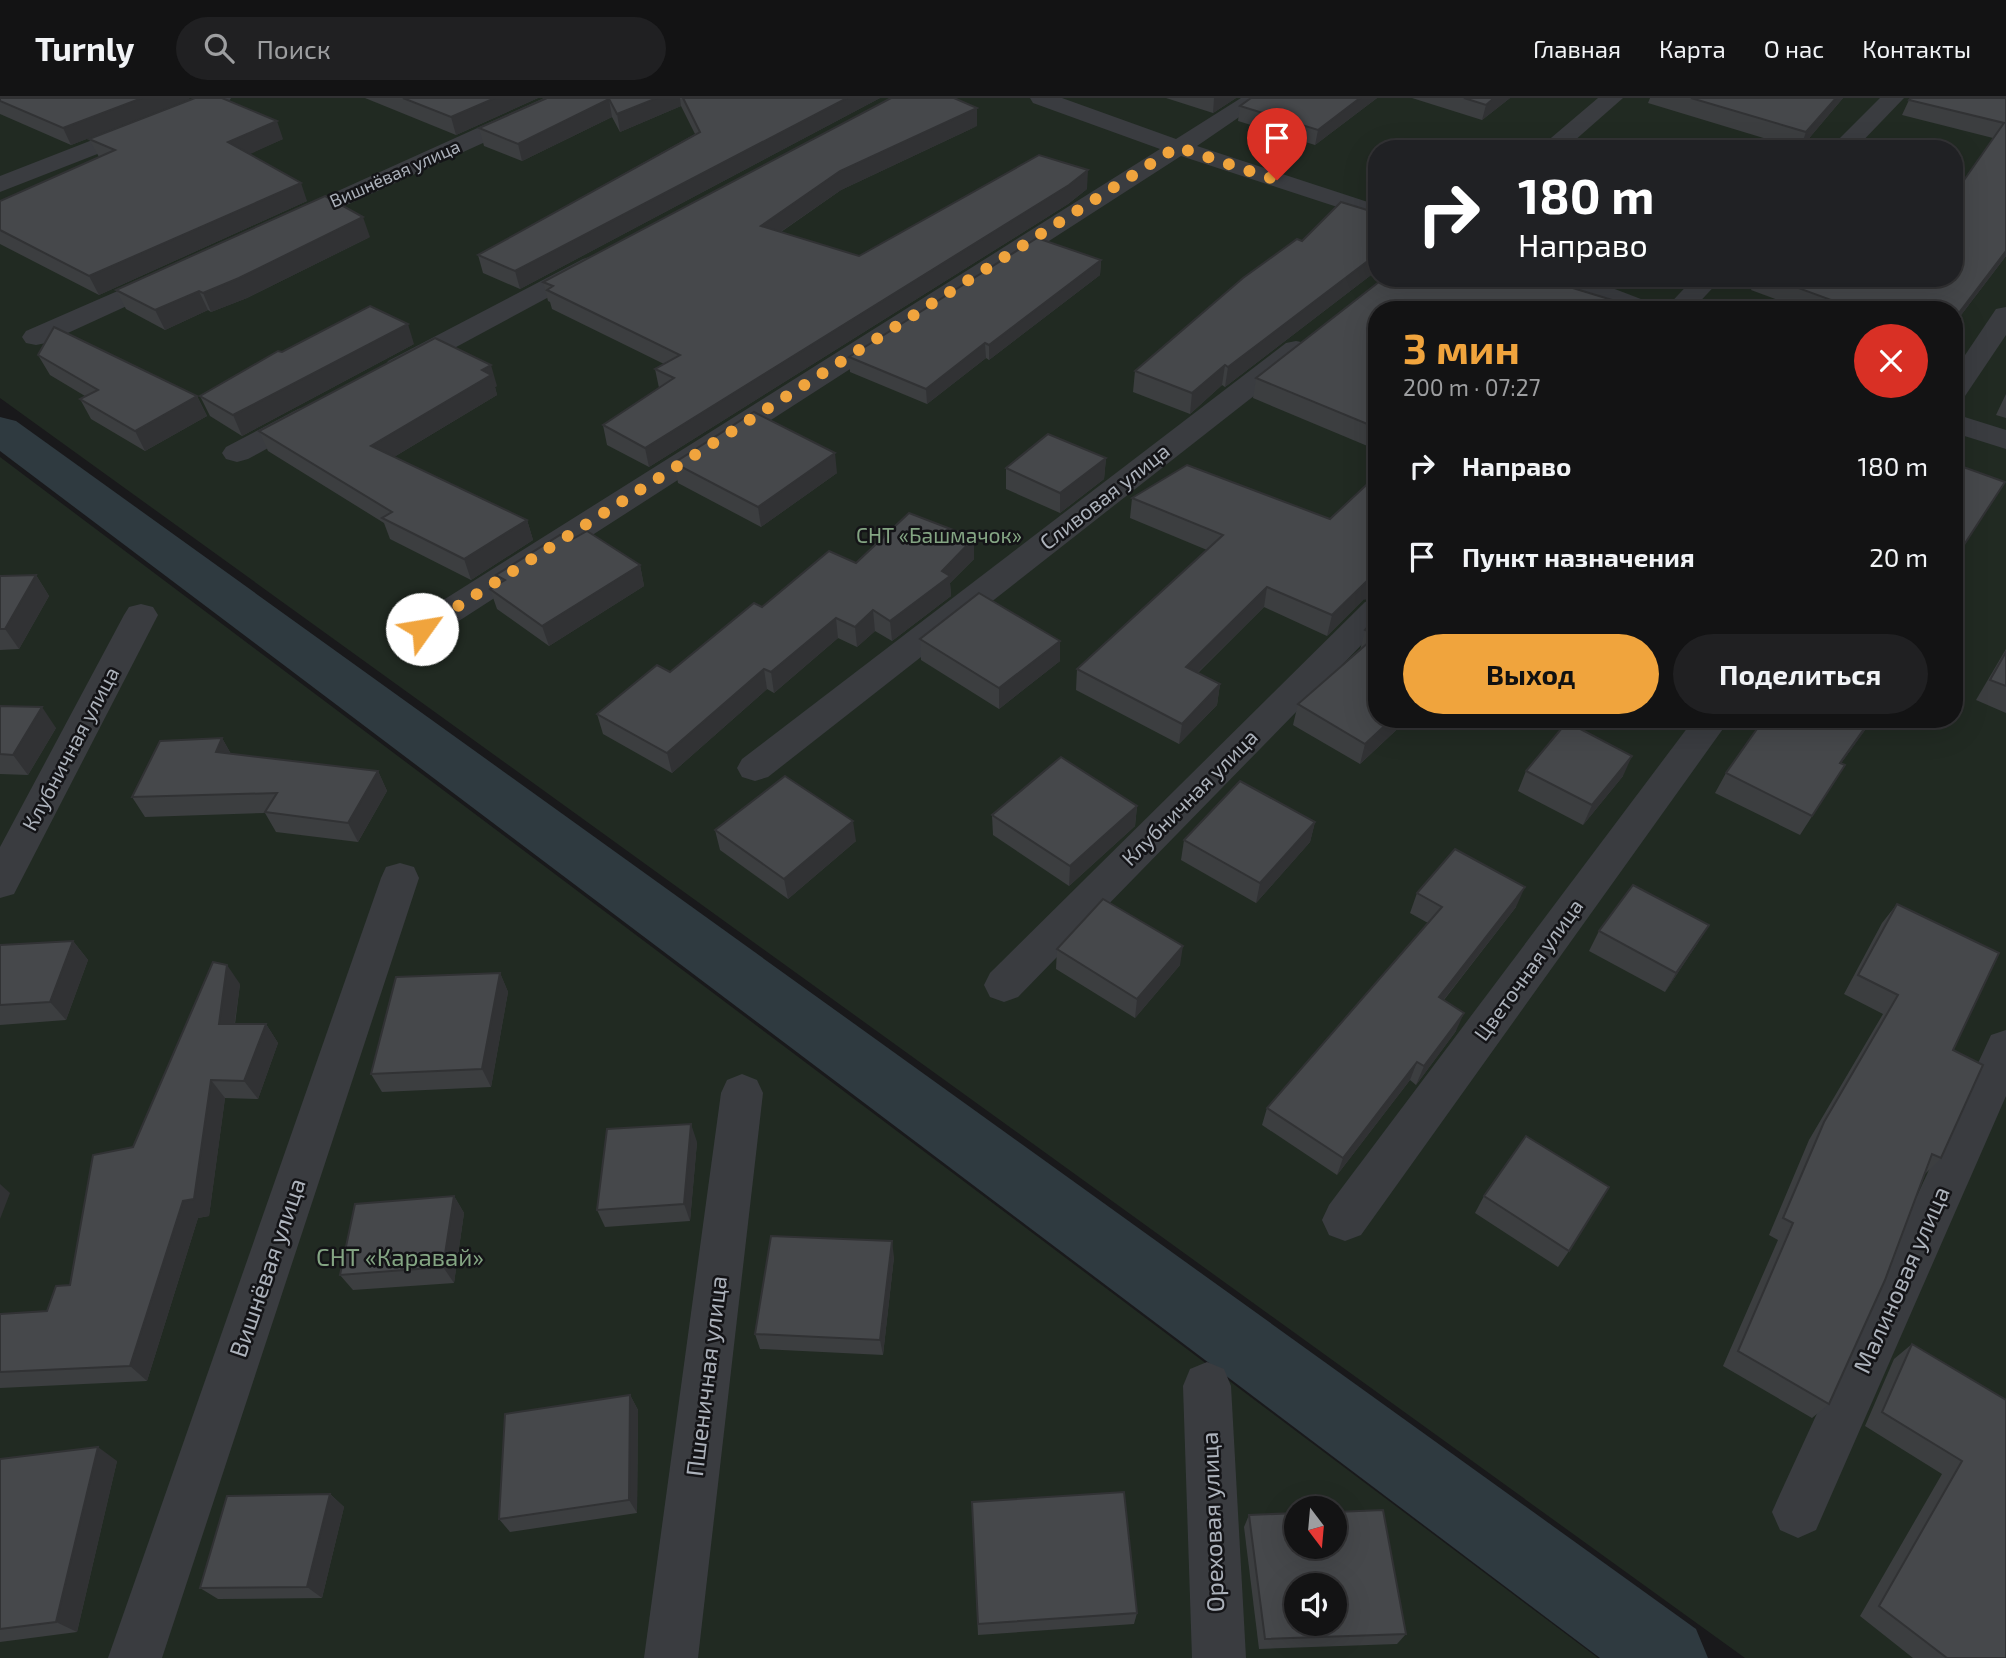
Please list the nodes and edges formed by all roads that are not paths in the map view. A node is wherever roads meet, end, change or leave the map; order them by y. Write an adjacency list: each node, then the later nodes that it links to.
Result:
1 (220, 98): 10 (street)
2 (563, 98): 12 (street, Вишнёвая улица)
3 (1041, 98): 9 (street)
4 (1256, 98): 9 (street)
5 (1612, 98): 7 (street)
6 (1893, 98): 8 (street)
7 (1561, 140)
8 (1850, 140)
9 (1177, 147): 11 (street); 30 (street)
10 (0, 185)
11 (1368, 210)
12 (262, 234)
13 (619, 249): 23 (street)
14 (187, 269): 21 (street)
15 (1585, 287): 17 (street)
16 (1700, 287): 18 (street)
17 (1621, 301)
18 (1686, 301)
19 (2006, 315): 22 (street)
20 (1322, 329): 32 (street, Сливовая улица)
21 (36, 337)
22 (1963, 378)
23 (372, 381)
24 (335, 400): 27 (street)
25 (1963, 425): 26 (street)
26 (2006, 440)
27 (237, 453)
28 (141, 615): 34 (street, Клубничная улица)
29 (1368, 619): 35 (street, Клубничная улица)
30 (422, 629)
31 (1706, 728): 38 (street, Цветочная улица)
32 (755, 768)
33 (400, 877): 41 (street, Вишнёвая улица)
34 (0, 883)
35 (1004, 985)
36 (2006, 1048): 40 (street, Малиновая улица)
37 (742, 1093): 42 (street, Пшеничная улица)
38 (1345, 1220)
39 (1207, 1386): 43 (street, Ореховая улица)
40 (1798, 1512)
41 (135, 1658)
42 (671, 1658)
43 (1219, 1658)

